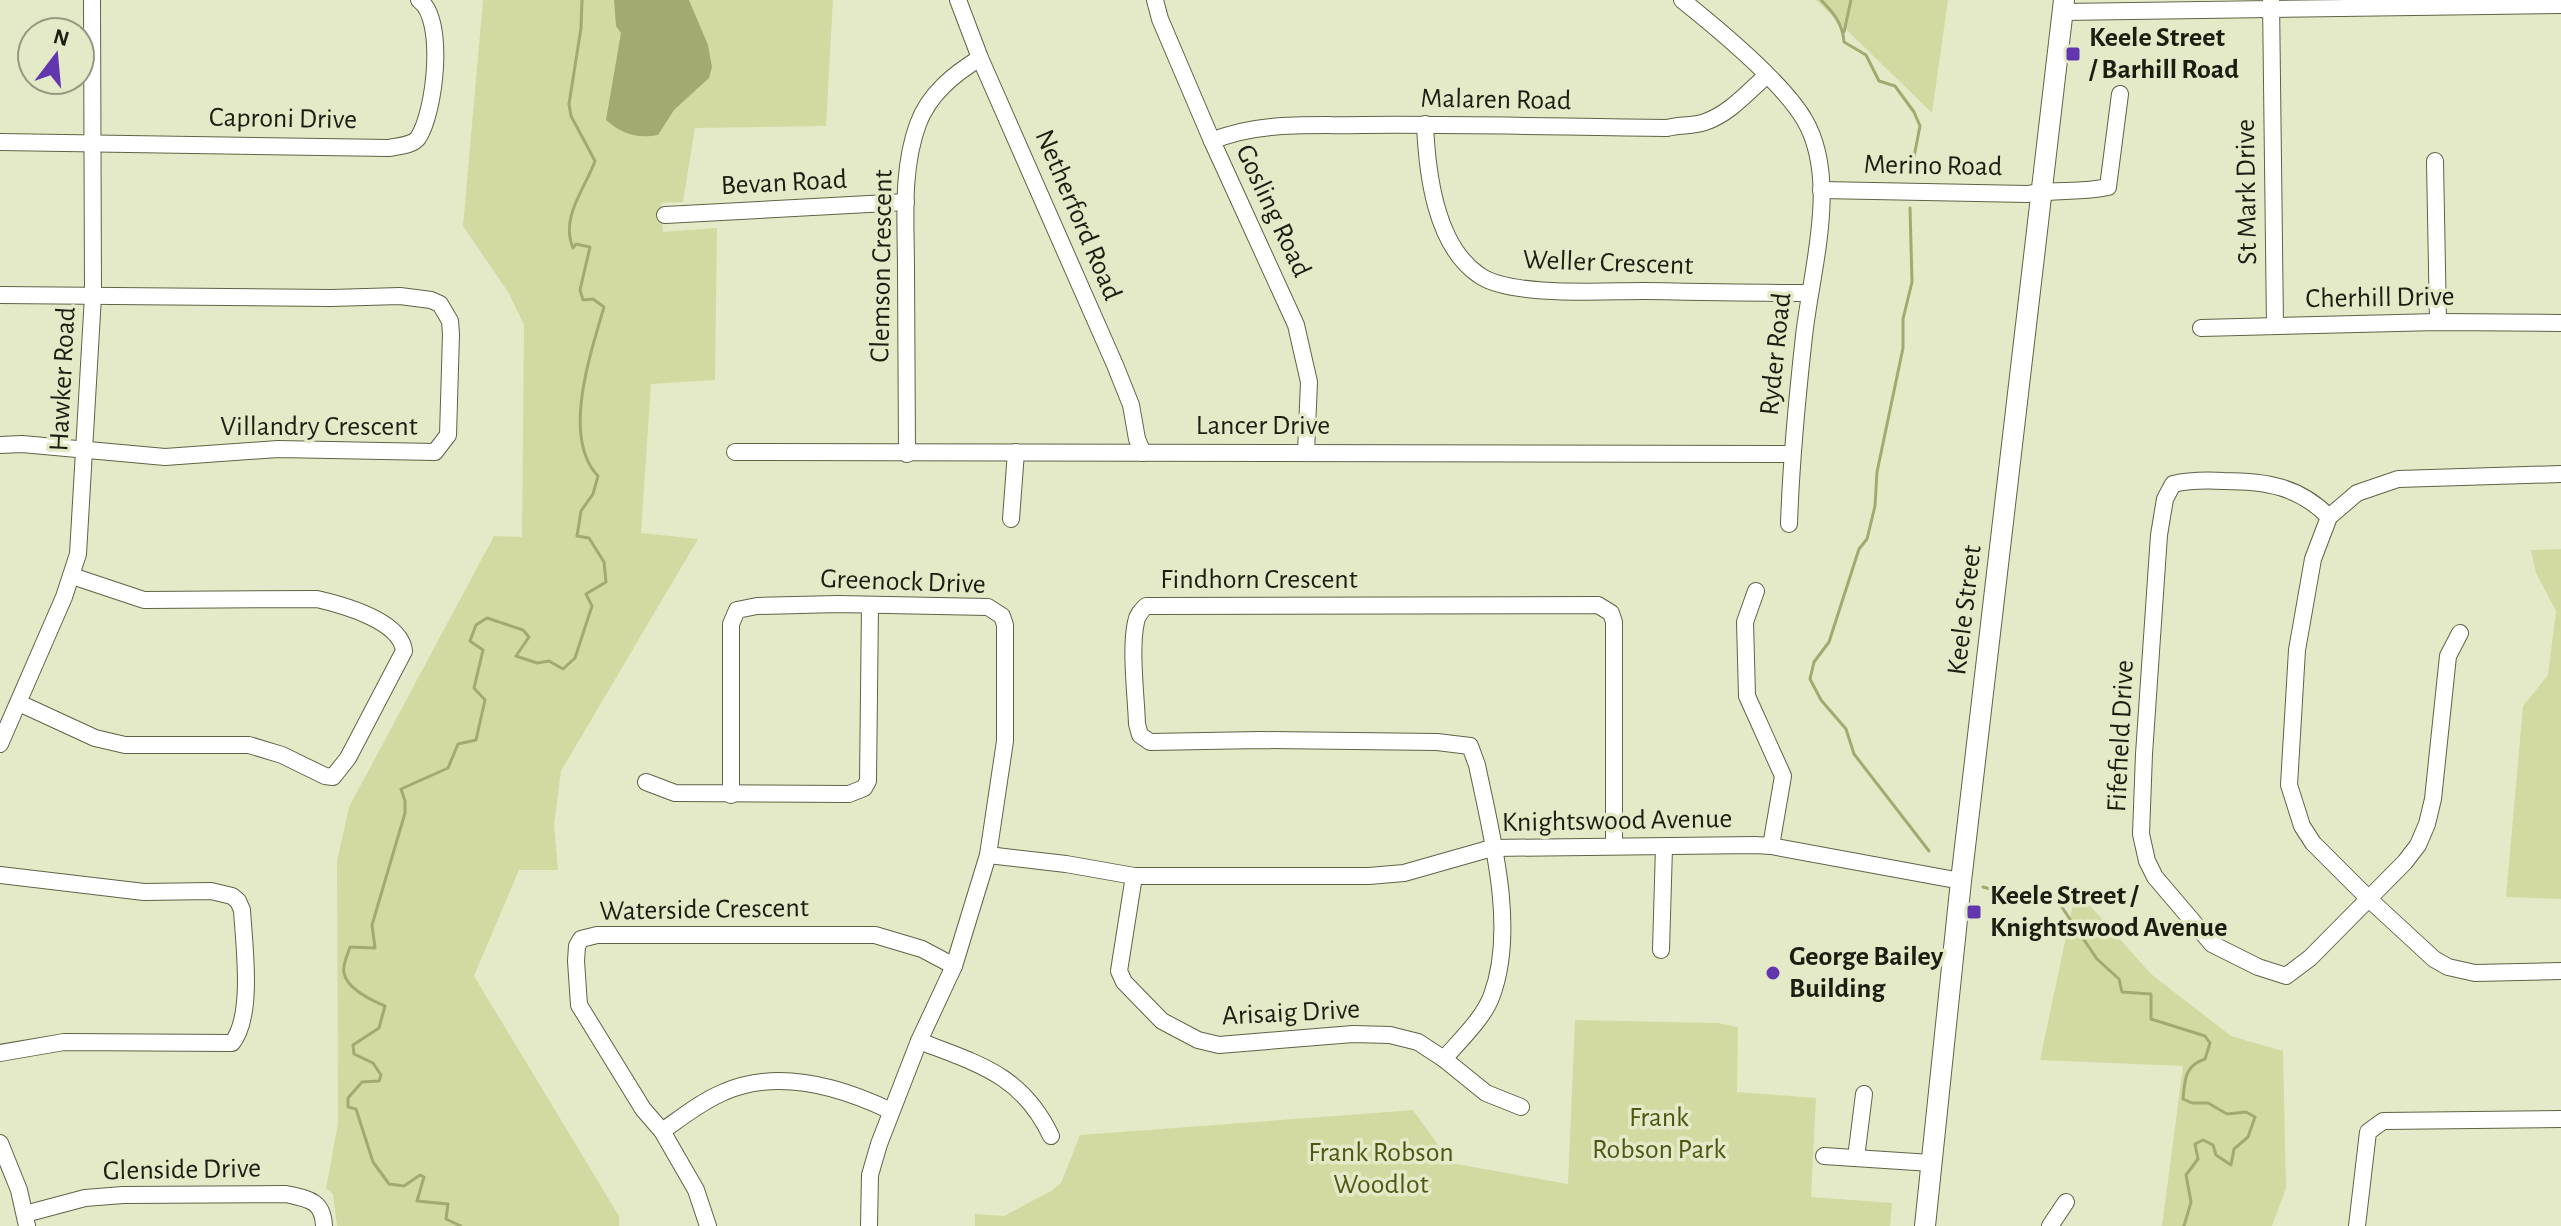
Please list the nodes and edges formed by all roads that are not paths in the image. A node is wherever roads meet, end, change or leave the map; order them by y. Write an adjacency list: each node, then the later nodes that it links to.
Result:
1 (92, 0): 16 (street, Hawker Road)
2 (419, 0): 16 (street, Caproni Drive)
3 (958, 0): 10 (street, Netherford Road)
4 (1155, 0): 14 (street, Gosling Road)
5 (1682, 0): 11 (street, Ryder Road)
6 (2416, 4): 7 (street); 8 (street)
7 (2271, 5): 9 (street); 27 (street, St Mark Drive)
8 (2561, 5)
9 (2063, 6): 19 (main road, Keele Street)
10 (980, 58): 20 (street, Clemson Crescent); 34 (street, Netherford Road)
11 (1766, 76): 13 (street, Malaren Road); 18 (street, Ryder Road)
12 (2120, 94): 19 (street, Merino Road)
13 (1425, 124): 14 (street, Malaren Road); 22 (street, Weller Crescent)
14 (1212, 141): 33 (street, Gosling Road)
15 (0, 142): 16 (street, Caproni Drive)
16 (94, 143): 24 (street, Hawker Road)
17 (2435, 161): 25 (street)
18 (1821, 190): 19 (street, Merino Road); 22 (street, Ryder Road)
19 (2043, 191): 56 (main road, Keele Street)
20 (906, 202): 21 (street, Bevan Road); 35 (street, Clemson Crescent)
21 (665, 215)
22 (1808, 293): 36 (street, Ryder Road)
23 (0, 295): 24 (street, Villandry Crescent)
24 (93, 296): 30 (street, Hawker Road); 30 (street, Villandry Crescent)
25 (2438, 322): 26 (street, Cherhill Drive); 27 (street, Cherhill Drive)
26 (2561, 323)
27 (2275, 326): 28 (street, Cherhill Drive)
28 (2201, 328)
29 (0, 445): 30 (street, Villandry Crescent)
30 (85, 449): 41 (street, Hawker Road)
31 (735, 452): 35 (street, Lancer Drive)
32 (1016, 452): 34 (street, Lancer Drive); 35 (street, Lancer Drive); 39 (street)
33 (1306, 452): 34 (street, Lancer Drive); 36 (street, Lancer Drive)
34 (1143, 453)
35 (907, 454)
36 (1791, 454): 40 (street, Ryder Road)
37 (2561, 474): 38 (street)
38 (2329, 517): 57 (street); 57 (street, Fifefield Drive)
39 (1011, 519)
40 (1789, 524)
41 (72, 576): 45 (street, Hawker Road); 45 (street)
42 (1756, 591): 50 (street)
43 (870, 605): 48 (street); 48 (street, Greenock Drive); 53 (street, Greenock Drive)
44 (2460, 633): 57 (street)
45 (19, 703): 46 (street, Hawker Road)
46 (0, 744)
47 (646, 782): 48 (street)
48 (731, 795)
49 (1614, 845): 51 (street, Knightswood Avenue); 52 (street, Knightswood Avenue); 52 (street, Findhorn Crescent)
50 (1771, 846): 51 (street, Knightswood Avenue); 56 (street, Knightswood Avenue)
51 (1664, 847): 58 (street)
52 (1492, 848): 55 (street, Knightswood Avenue); 63 (street)
53 (988, 855): 55 (street, Knightswood Avenue); 59 (street, Greenock Drive)
54 (0, 875): 62 (street)
55 (1134, 876): 63 (street, Arisaig Drive)
56 (1961, 881): 73 (main road, Keele Street)
57 (2370, 900): 60 (street)
58 (1661, 950)
59 (954, 966): 61 (street, Greenock Drive); 68 (street, Waterside Crescent)
60 (2561, 971)
61 (919, 1041): 66 (street, Greenock Drive); 69 (street)
62 (0, 1053)
63 (1444, 1059): 65 (street, Arisaig Drive)
64 (1864, 1094): 72 (street)
65 (1521, 1107)
66 (891, 1111): 68 (street); 78 (street, Greenock Drive)
67 (2561, 1119): 81 (street)
68 (662, 1131): 77 (street, Waterside Crescent)
69 (1051, 1136)
70 (0, 1143): 75 (street)
71 (1824, 1156): 72 (street)
72 (1856, 1158): 73 (street)
73 (1931, 1163): 79 (main road, Keele Street)
74 (2066, 1202): 80 (street)
75 (26, 1220): 76 (street, Glenside Drive)
76 (324, 1226)
77 (708, 1226)
78 (869, 1226)
79 (1925, 1226)
80 (2050, 1226)
81 (2357, 1226)

